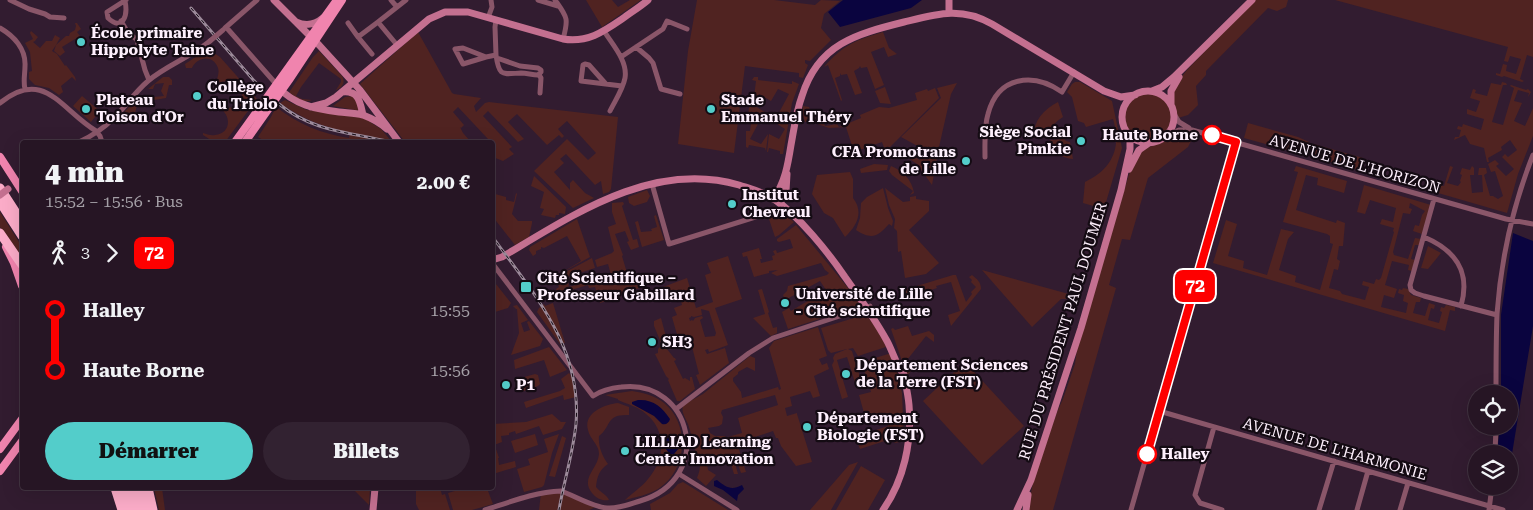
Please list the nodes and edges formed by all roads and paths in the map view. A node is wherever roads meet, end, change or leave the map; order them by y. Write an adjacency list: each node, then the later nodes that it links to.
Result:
1 (10, 0): 19 (street)
2 (125, 0): 24 (street); 24 (street)
3 (257, 0): 29 (street)
4 (274, 0): 25 (street)
5 (337, 0): 20 (main road)
6 (342, 0): 33 (main road)
7 (391, 0): 17 (street)
8 (406, 0): 17 (street)
9 (491, 0): 21 (street)
10 (538, 0): 16 (street)
11 (555, 0): 16 (street)
12 (648, 0): 31 (street)
13 (949, 0): 18 (street)
14 (1248, 0): 22 (street)
15 (1252, 0): 22 (street)
16 (559, 6): 34 (street)
17 (397, 7): 26 (street)
18 (949, 12): 42 (street); 80 (street)
19 (64, 18)
20 (324, 18): 25 (street); 33 (main road)
21 (488, 18): 23 (street); 35 (street)
22 (1234, 18): 39 (street)
23 (496, 20): 34 (street); 38 (street)
24 (122, 21): 44 (street)
25 (295, 22): 33 (street)
26 (378, 22): 32 (street); 35 (street)
27 (348, 23): 32 (street)
28 (0, 28): 49 (street)
29 (225, 28): 44 (street, bridge); 48 (street)
30 (687, 30): 36 (street)
31 (604, 31): 34 (street); 41 (street)
32 (358, 37): 37 (street)
33 (313, 39): 45 (street); 48 (main road)
34 (563, 39)
35 (397, 46): 45 (street)
36 (636, 47): 41 (street); 54 (street)
37 (372, 54)
38 (496, 56): 40 (street); 43 (street); 43 (street)
39 (1197, 56): 52 (street); 59 (street)
40 (486, 57): 40 (street)
41 (621, 58): 47 (street)
42 (1074, 72): 50 (street); 79 (street)
43 (539, 75): 53 (street)
44 (149, 80): 66 (street)
45 (353, 83): 51 (street); 56 (street); 67 (street)
46 (604, 83): 46 (street); 47 (street)
47 (622, 86): 60 (street)
48 (279, 88): 58 (street); 72 (main road); 73 (main road)
49 (25, 89): 57 (street); 63 (street)
50 (1104, 90): 55 (street); 62 (street)
51 (342, 92): 56 (street); 58 (street)
52 (1151, 92): 55 (street); 59 (street)
53 (540, 93)
54 (680, 94)
55 (1135, 95): 62 (street)
56 (360, 101): 61 (street)
57 (0, 103)
58 (311, 107): 61 (street)
59 (1173, 109): 64 (street, AVENUE DE L'HORIZON); 68 (street)
60 (610, 111)
61 (363, 115): 67 (street)
62 (1122, 115): 65 (street)
63 (91, 128): 66 (street); 69 (street)
64 (1192, 130): 68 (street, AVENUE DE L'HORIZON); 75 (street, AVENUE DE L'HORIZON)
65 (1126, 131): 76 (street); 84 (street, RUE DU PRÉSIDENT PAUL DOUMER)
66 (97, 132): 70 (street); 71 (street)
67 (394, 136): 74 (street)
68 (1166, 136): 76 (street)
69 (83, 140)
70 (85, 140)
71 (101, 140)
72 (237, 140)
73 (246, 140)
74 (397, 140)
75 (1236, 142): 87 (street, AVENUE DE L'HORIZON); 106 (street)
76 (1149, 143): 84 (street, RUE DU PRÉSIDENT PAUL DOUMER)
77 (1533, 154): 92 (street)
78 (0, 157): 81 (main road)
79 (985, 157)
80 (787, 169): 86 (street); 89 (street)
81 (20, 181): 83 (street)
82 (652, 184): 86 (street); 90 (street); 97 (street)
83 (4, 188): 85 (street, bridge); 91 (highway)
84 (1121, 190): 115 (street, RUE DU PRÉSIDENT PAUL DOUMER)
85 (0, 195)
86 (773, 198): 89 (street)
87 (1434, 199): 92 (street, AVENUE DE L'HORIZON); 96 (street)
88 (0, 202): 94 (highway)
89 (780, 204): 102 (street)
90 (765, 214)
91 (20, 218)
92 (1512, 220): 93 (street, AVENUE DE L'HORIZON); 103 (street)
93 (1533, 224)
94 (20, 233)
95 (0, 235): 98 (highway); 100 (main road)
96 (1424, 237): 101 (street); 101 (street)
97 (495, 260)
98 (20, 262)
99 (495, 265): 105 (street)
100 (20, 280)
101 (1461, 306): 103 (street)
102 (868, 307): 105 (street); 135 (street)
103 (1497, 315): 104 (street)
104 (1496, 385)
105 (676, 409): 114 (street)
106 (1159, 411): 108 (street, AVENUE DE L'HARMONIE); 138 (street)
107 (20, 423): 110 (main road)
108 (1214, 427): 111 (street, AVENUE DE L'HARMONIE); 125 (street)
109 (20, 444): 112 (main road)
110 (0, 449)
111 (1334, 461): 113 (street, AVENUE DE L'HARMONIE); 141 (street)
112 (0, 471)
113 (1368, 471): 116 (street, AVENUE DE L'HARMONIE); 142 (street)
114 (680, 474): 133 (street); 134 (street)
115 (1032, 480): 136 (street, RUE DU PRÉSIDENT PAUL DOUMER); 137 (street, RUE DU PRÉSIDENT PAUL DOUMER)
116 (1408, 483): 126 (street, AVENUE DE L'HARMONIE); 143 (street)
117 (116, 490): 127 (highway)
118 (123, 490): 128 (highway)
119 (131, 490): 129 (highway)
120 (139, 490): 130 (highway)
121 (149, 490): 131 (highway)
122 (152, 490): 131 (highway)
123 (375, 490): 132 (street)
124 (1491, 495): 126 (street)
125 (1198, 502): 139 (street); 140 (street)
126 (1489, 508): 144 (street, AVENUE DE L'HARMONIE)
127 (122, 510)
128 (128, 510)
129 (136, 510)
130 (144, 510)
131 (155, 510)
132 (373, 510)
133 (485, 510)
134 (737, 510)
135 (883, 510)
136 (1017, 510)
137 (1026, 510)
138 (1131, 510)
139 (1196, 510)
140 (1222, 510)
141 (1319, 510)
142 (1357, 510)
143 (1400, 510)
144 (1503, 510)

